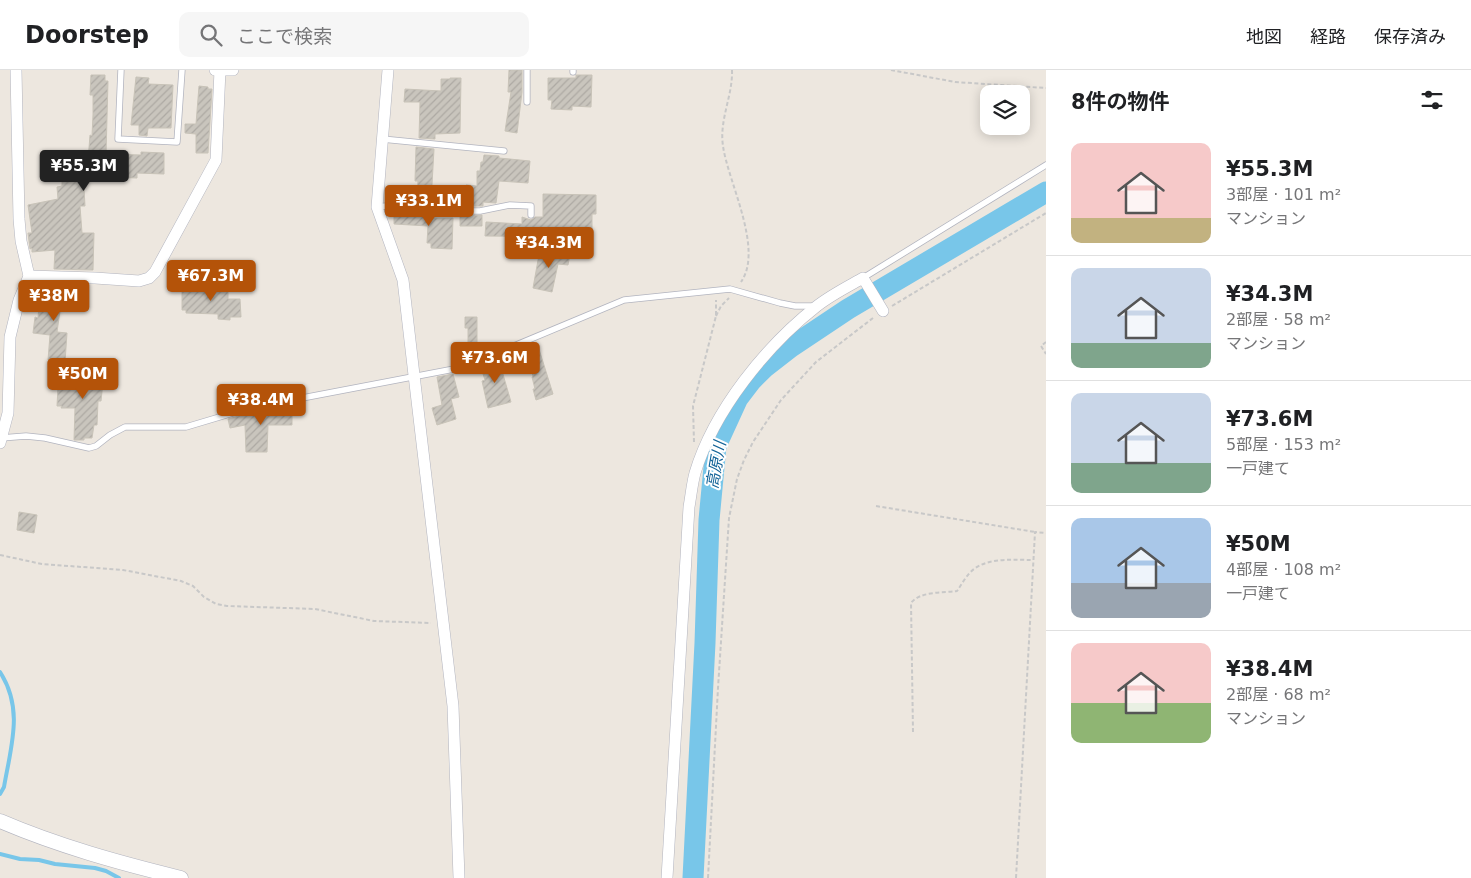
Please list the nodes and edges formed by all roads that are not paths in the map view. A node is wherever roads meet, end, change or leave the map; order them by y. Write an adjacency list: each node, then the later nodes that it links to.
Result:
1 (16, 70): 15 (street)
2 (121, 70): 3 (lane)
3 (182, 70)
4 (215, 70): 5 (street)
5 (220, 70): 6 (street); 15 (street)
6 (234, 70)
7 (388, 70): 10 (street)
8 (527, 70): 9 (lane)
9 (527, 102)
10 (382, 139): 11 (lane); 13 (street)
11 (504, 151)
12 (1046, 165): 16 (lane)
13 (377, 207): 14 (lane); 19 (street)
14 (530, 215)
15 (29, 276): 20 (street)
16 (864, 279): 17 (street); 18 (street)
17 (817, 306): 19 (lane); 24 (street)
18 (882, 309)
19 (414, 375): 20 (lane); 23 (street)
20 (1, 440)
21 (0, 821): 22 (street)
22 (181, 878)
23 (459, 878)
24 (667, 878)

